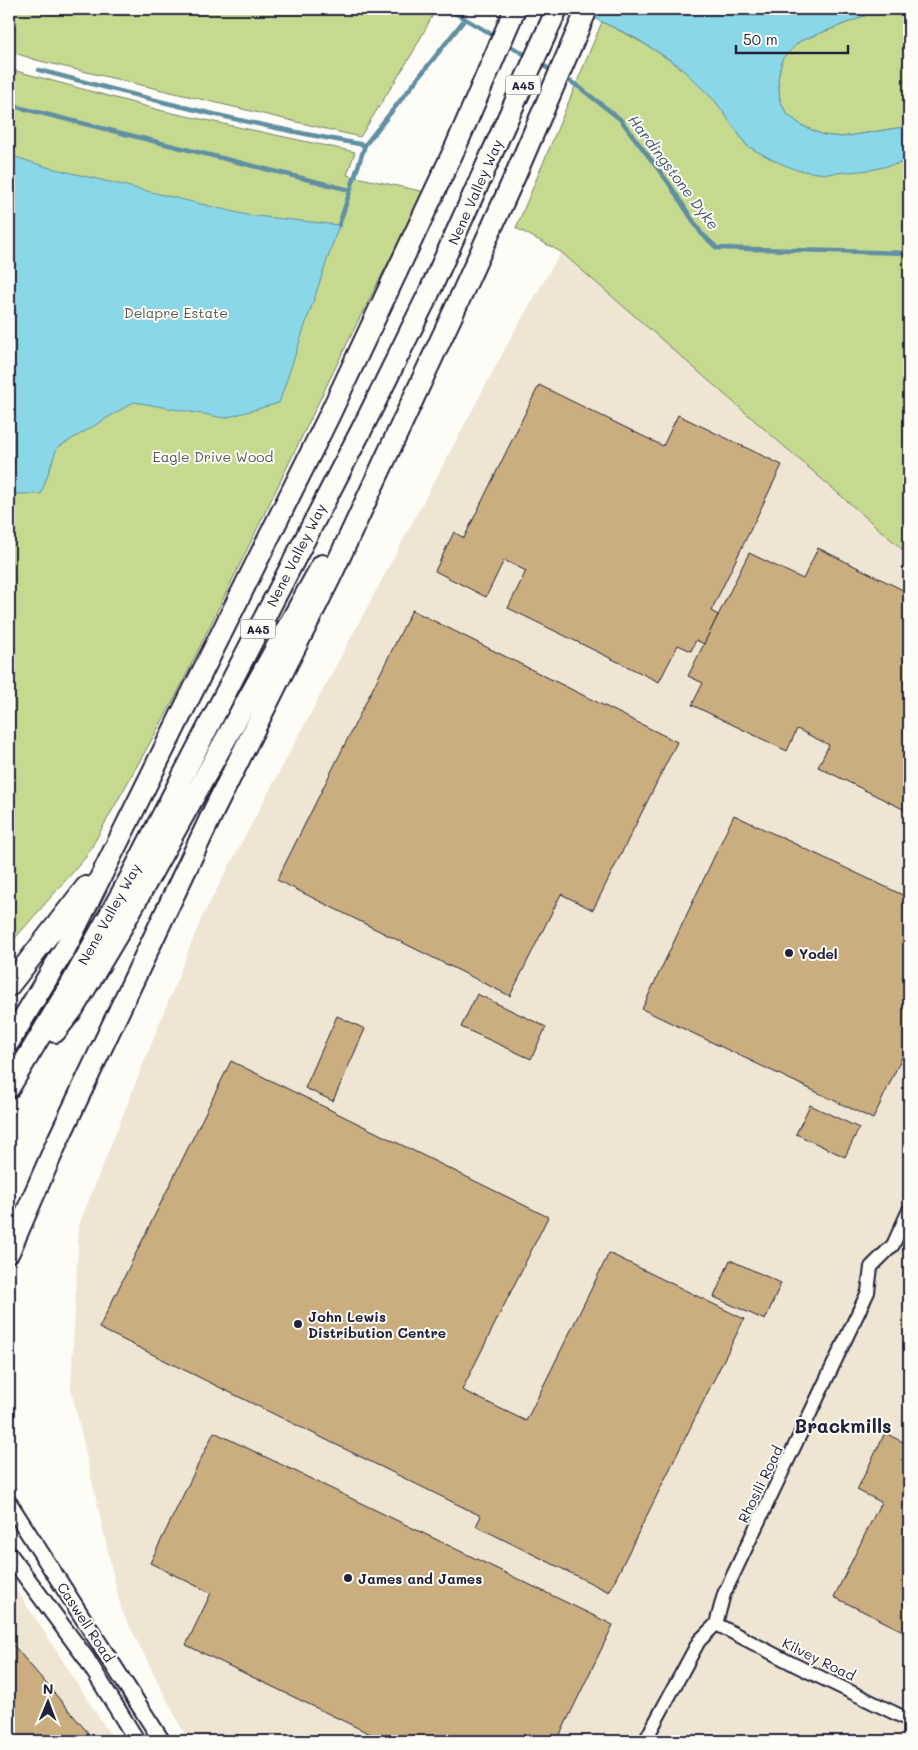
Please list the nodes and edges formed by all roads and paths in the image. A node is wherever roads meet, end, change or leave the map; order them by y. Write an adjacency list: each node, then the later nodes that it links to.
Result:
1 (515, 9): 5 (highway, Nene Valley Way / A45)
2 (557, 9): 8 (highway, Nene Valley Way / A45)
3 (586, 9): 4 (highway)
4 (394, 437): 8 (highway); 10 (highway)
5 (110, 855): 6 (highway); 7 (highway, Nene Valley Way / A45)
6 (9, 986)
7 (9, 1042)
8 (9, 1088)
9 (909, 1210): 13 (street, Rhosili Road)
10 (9, 1252)
11 (9, 1503): 16 (street, Caswell Road)
12 (9, 1554): 15 (street, Caswell Road)
13 (716, 1624): 14 (street, Kilvey Road); 17 (street, Rhosili Road)
14 (909, 1720)
15 (136, 1741)
16 (162, 1741)
17 (645, 1741)

